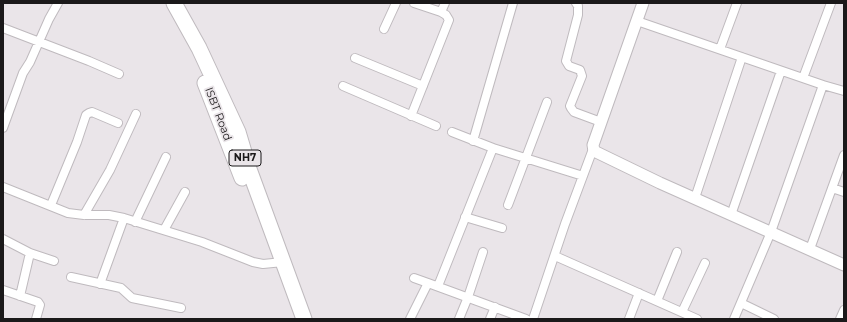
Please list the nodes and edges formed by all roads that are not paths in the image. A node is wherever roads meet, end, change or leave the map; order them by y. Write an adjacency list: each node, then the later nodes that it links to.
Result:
1 (58, 3): 16 (street)
2 (166, 3): 23 (highway, ISBT Road / NH7)
3 (174, 3): 23 (highway, NH7)
4 (396, 3): 15 (street)
5 (414, 3): 12 (street)
6 (445, 3): 12 (street)
7 (513, 3): 36 (street)
8 (576, 3): 31 (street)
9 (643, 3): 13 (street)
10 (737, 3): 17 (street)
11 (830, 3): 22 (street)
12 (441, 12): 26 (street)
13 (637, 21): 17 (street); 31 (street)
14 (3, 28): 16 (street)
15 (384, 29)
16 (39, 41): 21 (street); 34 (street)
17 (720, 49): 18 (street)
18 (742, 57): 20 (street); 47 (street)
19 (355, 58): 26 (street)
20 (781, 71): 22 (street); 50 (street)
21 (119, 74)
22 (803, 78): 24 (street)
23 (210, 83): 65 (highway, ISBT Road / NH7)
24 (823, 85): 27 (street); 57 (street)
25 (343, 86): 30 (street)
26 (423, 86): 30 (street)
27 (844, 91)
28 (547, 102): 41 (street)
29 (136, 114): 51 (street)
30 (411, 116): 33 (street)
31 (601, 122): 38 (street)
32 (118, 123): 48 (street)
33 (436, 126)
34 (3, 128)
35 (452, 132): 36 (street)
36 (473, 141): 37 (street)
37 (493, 148): 41 (street); 52 (street)
38 (593, 150): 42 (street); 47 (street)
39 (844, 155): 44 (street)
40 (166, 157): 54 (street)
41 (525, 158): 42 (street); 49 (street)
42 (583, 176): 63 (street)
43 (3, 187): 48 (street)
44 (832, 188): 46 (street); 59 (street)
45 (185, 192): 56 (street)
46 (844, 192)
47 (695, 198): 50 (street)
48 (51, 205): 51 (street)
49 (508, 205)
50 (731, 214): 57 (street)
51 (84, 215): 53 (street)
52 (465, 217): 55 (street); 72 (street)
53 (124, 218): 54 (street); 71 (street)
54 (135, 222): 56 (street)
55 (502, 228)
56 (164, 230): 65 (street)
57 (771, 232): 59 (street); 78 (street)
58 (3, 239): 62 (street)
59 (810, 250): 67 (street)
60 (483, 252): 76 (street)
61 (677, 252): 77 (street)
62 (30, 253): 64 (street); 75 (street)
63 (555, 256): 74 (street); 90 (street)
64 (54, 261)
65 (279, 263): 84 (highway, ISBT Road / NH7); 85 (highway, NH7)
66 (704, 263): 82 (street)
67 (844, 265)
68 (71, 277): 71 (street)
69 (414, 278): 70 (street)
70 (428, 283): 72 (street); 86 (street)
71 (100, 284): 80 (street)
72 (438, 286): 76 (street)
73 (3, 290): 75 (street)
74 (638, 293): 77 (street); 91 (street)
75 (20, 296): 83 (street)
76 (468, 297): 79 (street); 87 (street)
77 (656, 301): 82 (street)
78 (741, 303): 93 (street); 94 (street)
79 (495, 307): 88 (street); 89 (street)
80 (180, 308)
81 (844, 310): 95 (street)
82 (682, 312): 92 (street)
83 (36, 319)
84 (296, 319)
85 (304, 319)
86 (410, 319)
87 (459, 319)
88 (490, 319)
89 (526, 319)
90 (533, 319)
91 (629, 319)
92 (697, 319)
93 (734, 319)
94 (774, 319)
95 (840, 319)

